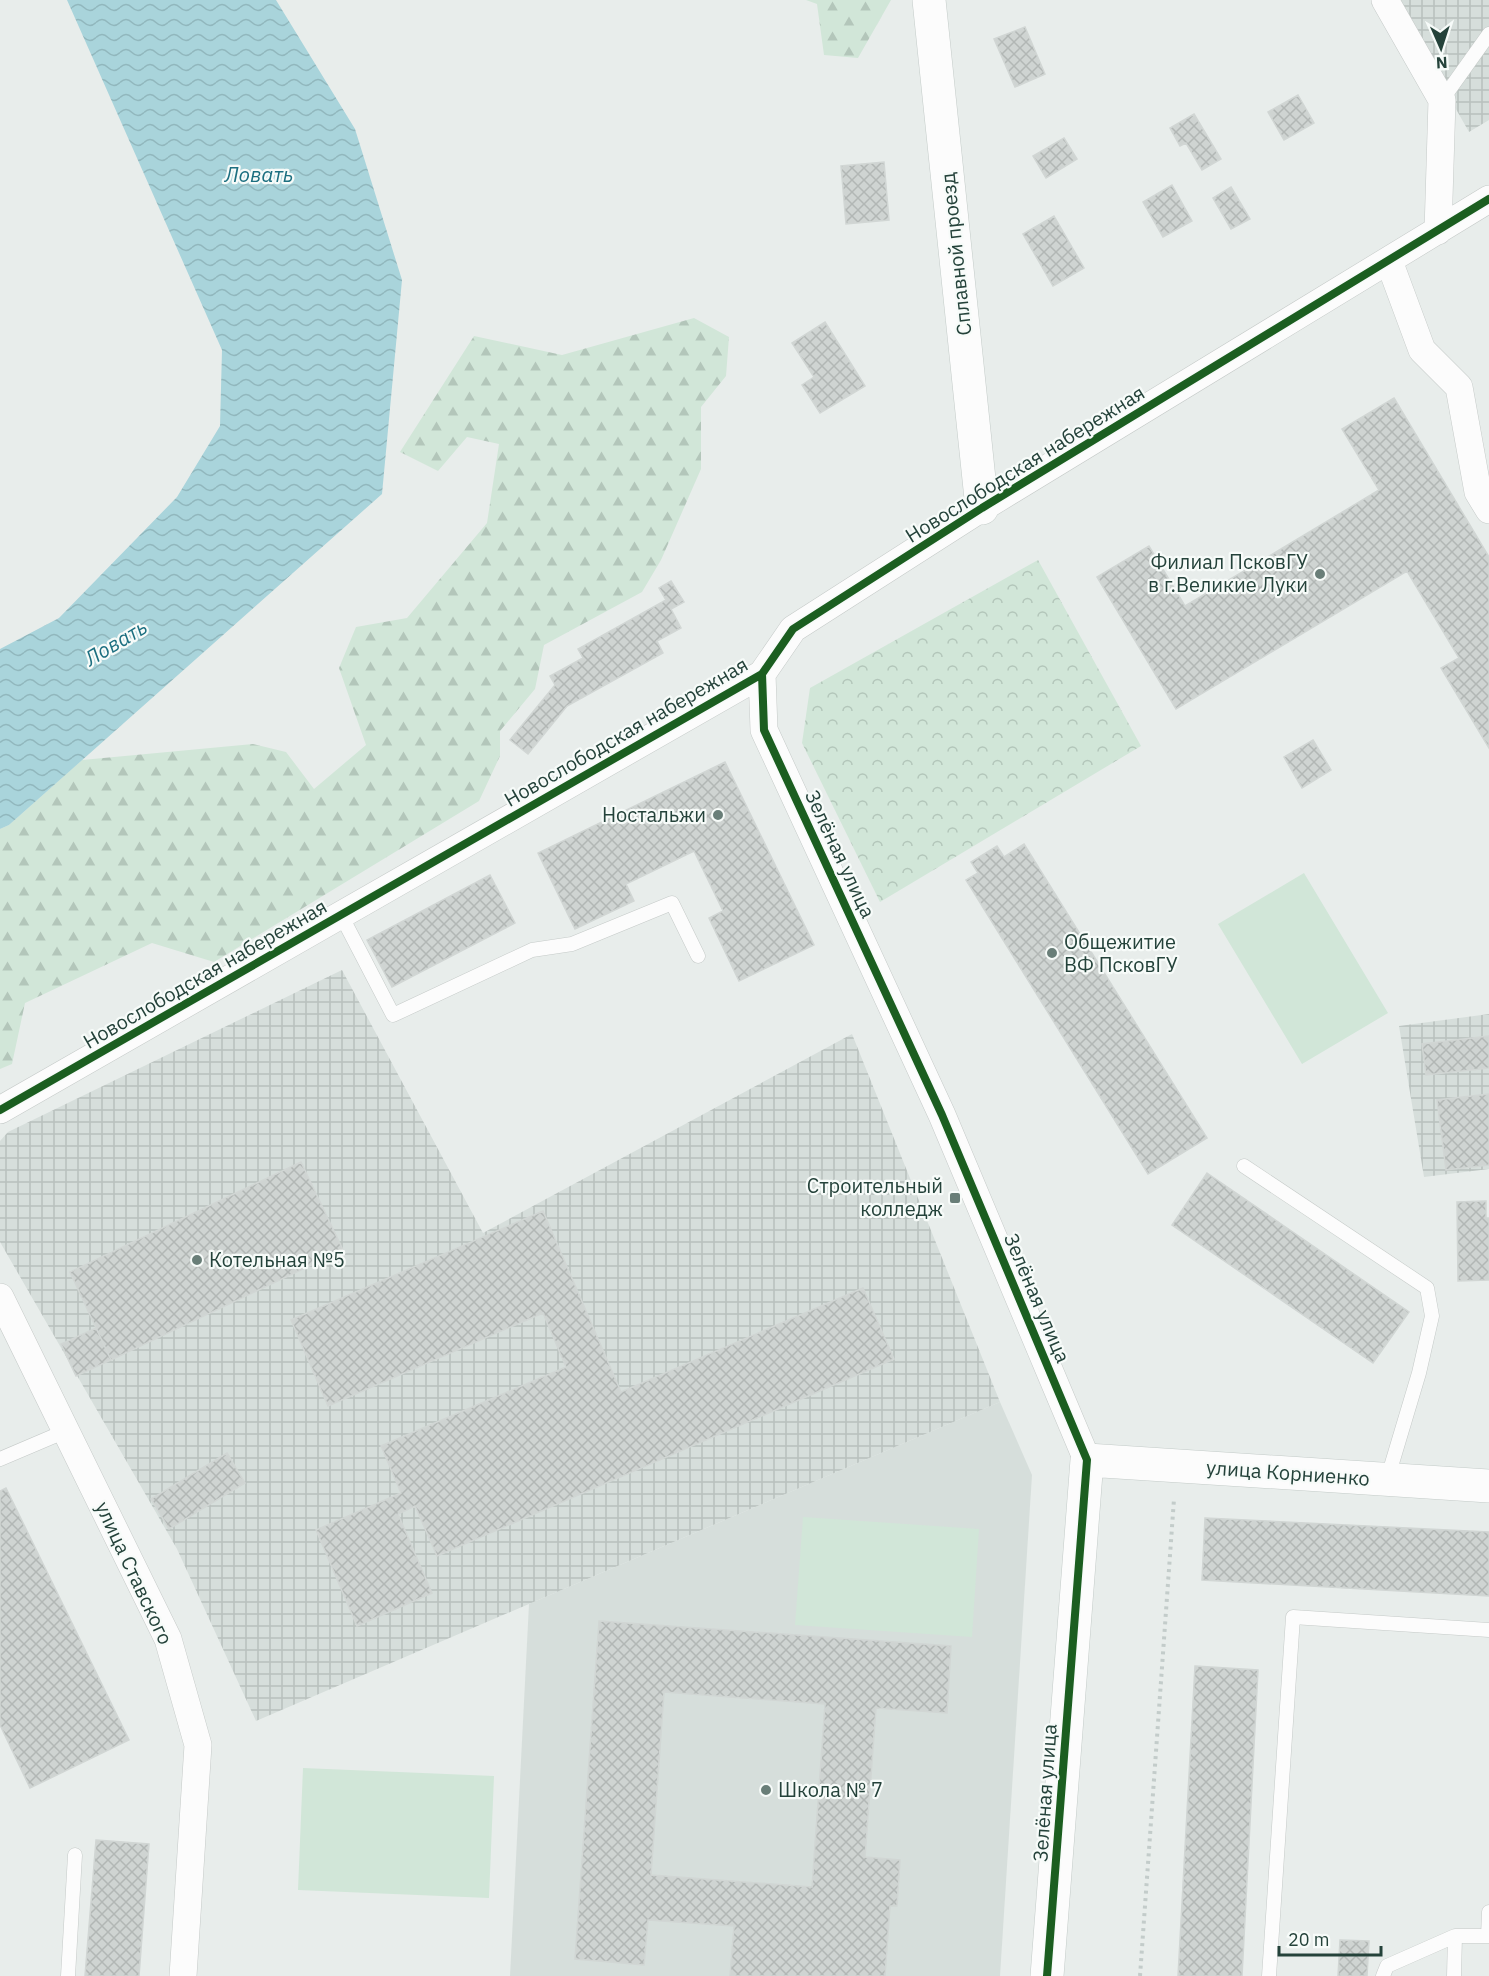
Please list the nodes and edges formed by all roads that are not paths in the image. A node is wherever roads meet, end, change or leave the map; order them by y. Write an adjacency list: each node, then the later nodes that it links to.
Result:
1 (929, 0): 8 (street, Сплавной проезд)
2 (1385, 0): 4 (street)
3 (1489, 34): 4 (lane)
4 (1442, 100): 6 (street)
5 (1489, 199): 6 (street, Новослободская набережная)
6 (1438, 231): 7 (street, Новослободская набережная)
7 (1389, 261): 8 (street, Новослободская набережная); 9 (street)
8 (982, 508): 10 (street, Новослободская набережная)
9 (1489, 510)
10 (762, 674): 11 (street, Новослободская набережная); 18 (street, Зелёная улица)
11 (341, 915): 12 (lane); 13 (street, Новослободская набережная)
12 (698, 956)
13 (0, 1110)
14 (1244, 1166): 19 (lane)
15 (0, 1297): 16 (street, улица Ставского)
16 (66, 1431): 17 (lane); 27 (street, улица Ставского)
17 (0, 1459)
18 (1087, 1460): 19 (street, улица Корниенко); 28 (street, Зелёная улица)
19 (1387, 1480): 20 (street, улица Корниенко)
20 (1489, 1486)
21 (1489, 1630): 29 (lane)
22 (75, 1855): 26 (lane)
23 (1489, 1911): 25 (lane)
24 (1455, 1936): 25 (lane); 30 (lane); 31 (lane)
25 (1488, 1936)
26 (68, 1976)
27 (183, 1976)
28 (1047, 1976)
29 (1269, 1976)
30 (1383, 1976)
31 (1454, 1976)

